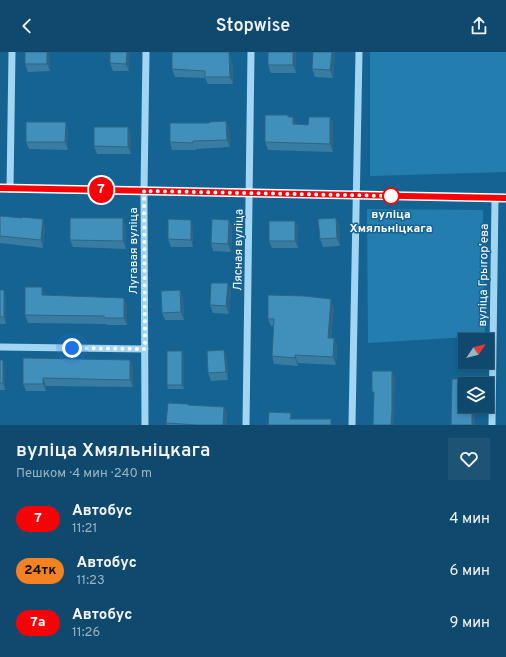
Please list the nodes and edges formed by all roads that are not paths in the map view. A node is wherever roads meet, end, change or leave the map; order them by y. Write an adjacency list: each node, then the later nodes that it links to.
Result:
1 (12, 52): 6 (street)
2 (146, 52): 7 (street, Лугавая вуліца)
3 (251, 52): 8 (street, Лясная вуліца)
4 (359, 52): 9 (street)
5 (0, 188): 6 (street)
6 (10, 189): 7 (street)
7 (144, 191): 8 (street); 13 (street, Лугавая вуліца)
8 (250, 193): 9 (street); 15 (street, Лясная вуліца)
9 (357, 195): 10 (street); 16 (street)
10 (495, 198): 11 (street); 17 (street, вуліца Грыгорʼева)
11 (506, 198)
12 (0, 347): 13 (street)
13 (145, 349): 14 (street, Лугавая вуліца)
14 (145, 425)
15 (246, 425)
16 (352, 425)
17 (492, 425)

